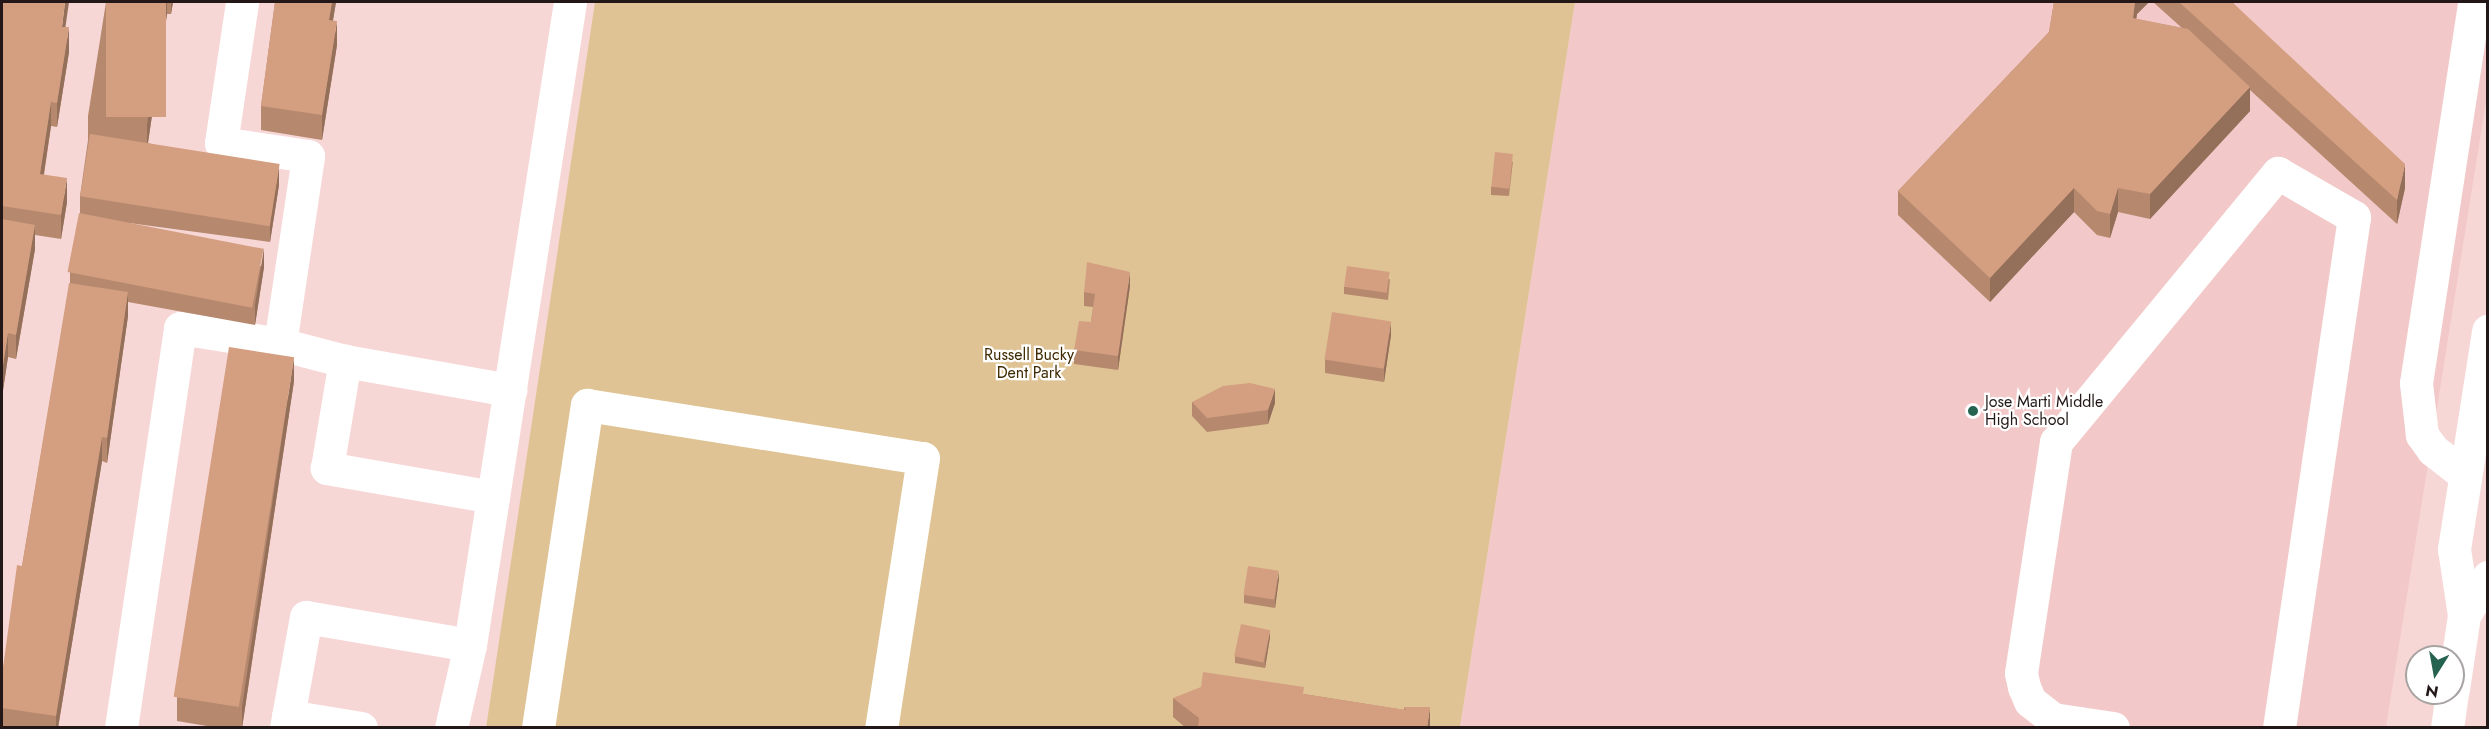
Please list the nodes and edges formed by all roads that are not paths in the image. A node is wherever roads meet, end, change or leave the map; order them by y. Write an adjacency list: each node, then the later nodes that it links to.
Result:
1 (242, 2): 5 (street)
2 (570, 2): 7 (street)
3 (2474, 2): 8 (street)
4 (2487, 331): 8 (street)
5 (280, 344): 6 (street); 16 (street)
6 (345, 361): 7 (street); 9 (street)
7 (510, 390): 9 (street)
8 (2465, 476): 11 (street)
9 (493, 497): 12 (street)
10 (2487, 577): 11 (street)
11 (2464, 615): 13 (street)
12 (470, 645): 15 (street); 18 (street)
13 (2460, 645)
14 (2451, 705): 23 (street)
15 (287, 722): 17 (street)
16 (121, 728)
17 (361, 728)
18 (451, 728)
19 (538, 728): 20 (street)
20 (881, 728)
21 (2113, 728): 22 (street)
22 (2279, 728)
23 (2447, 728)

